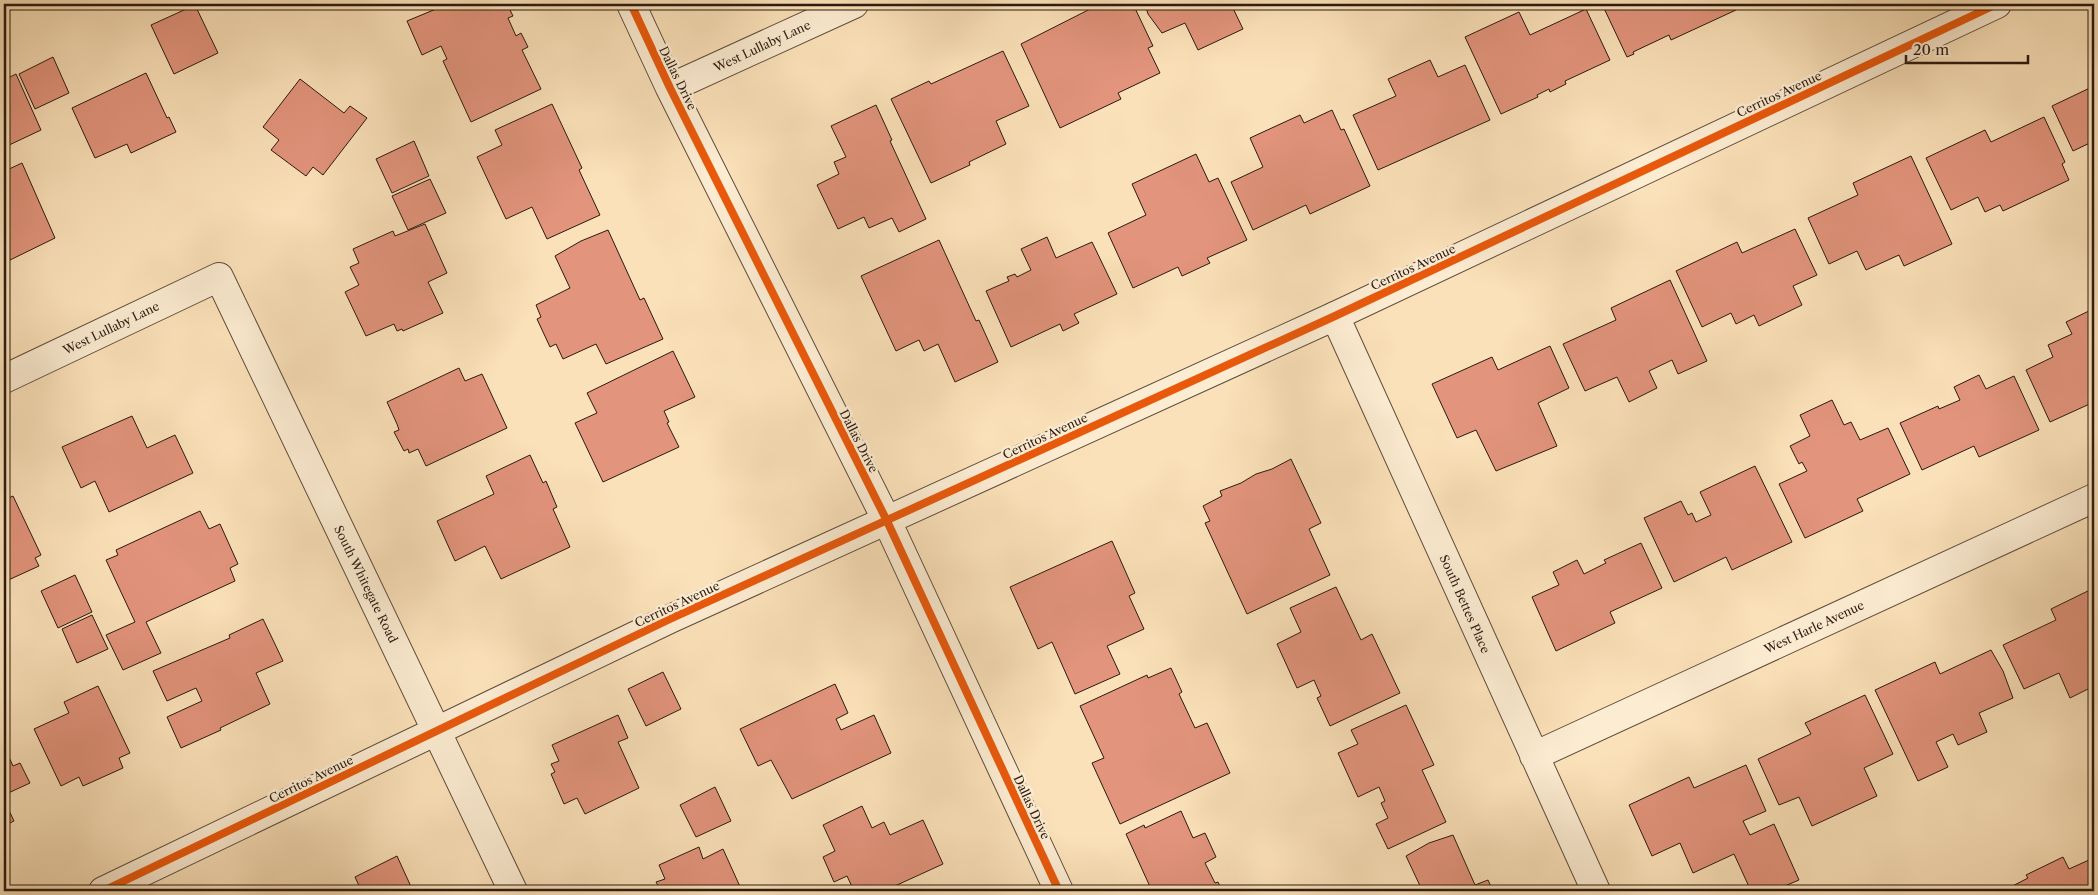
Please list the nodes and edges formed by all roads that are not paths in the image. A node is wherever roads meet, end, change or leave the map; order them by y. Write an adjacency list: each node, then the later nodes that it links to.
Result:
1 (631, 4): 4 (street, Dallas Drive)
2 (854, 4): 4 (street, West Lullaby Lane)
3 (1997, 4): 6 (street, Cerritos Avenue)
4 (670, 88): 9 (street, Dallas Drive)
5 (219, 277): 7 (street, West Lullaby Lane); 10 (street, South Whitegate Road)
6 (1335, 316): 9 (street, Cerritos Avenue); 11 (street, South Bettes Place)
7 (4, 380)
8 (2094, 498): 11 (street, West Harle Avenue)
9 (887, 521): 10 (street, Cerritos Avenue); 14 (street, Dallas Drive)
10 (437, 731): 12 (street, Cerritos Avenue); 13 (street, South Whitegate Road)
11 (1534, 756): 15 (street, South Bettes Place)
12 (103, 891)
13 (513, 891)
14 (1059, 891)
15 (1596, 891)

